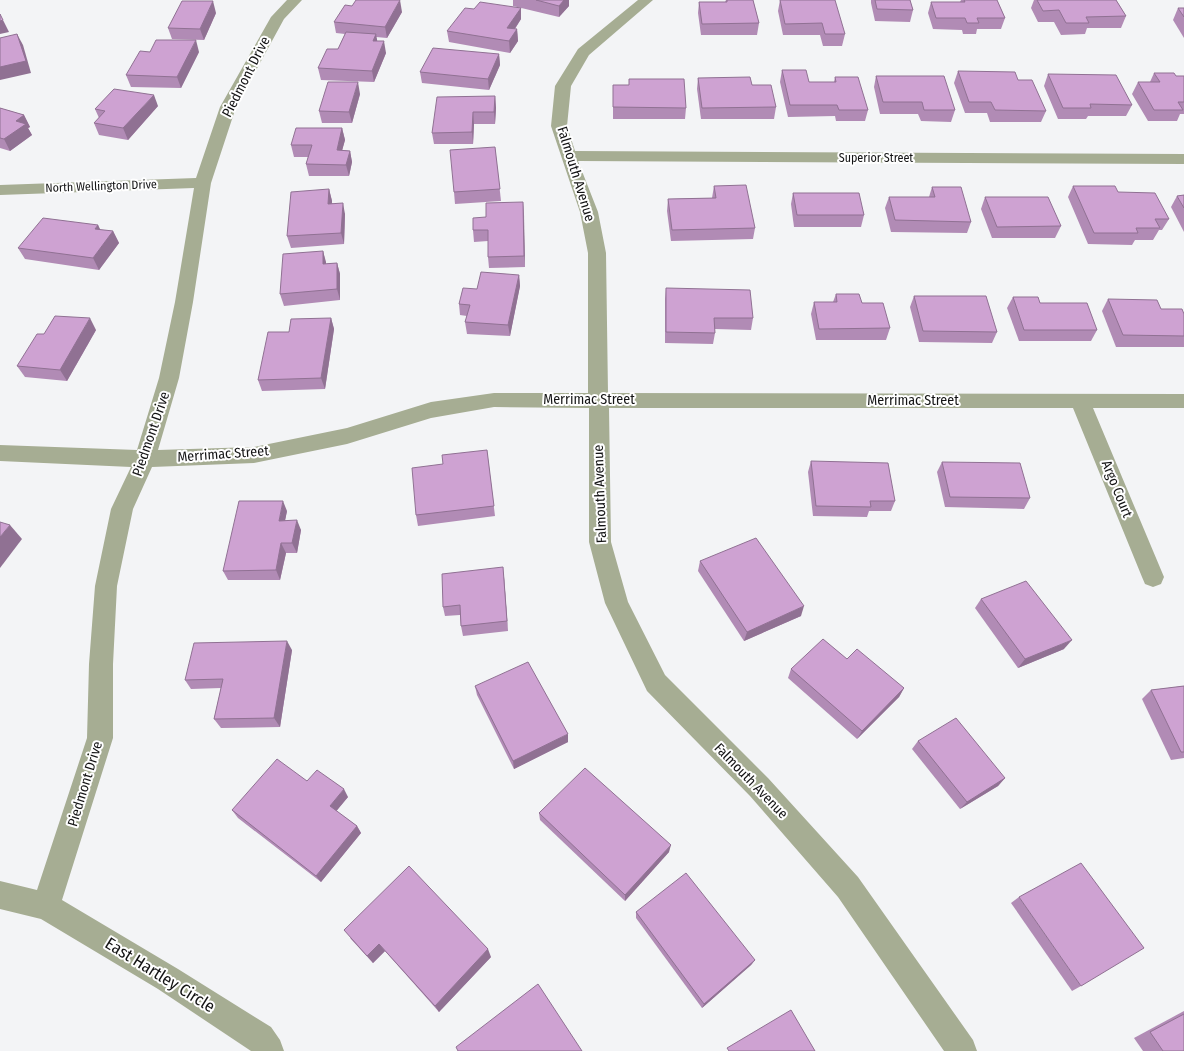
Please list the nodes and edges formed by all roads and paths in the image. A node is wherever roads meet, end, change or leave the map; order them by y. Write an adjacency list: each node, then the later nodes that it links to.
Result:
1 (295, 0): 5 (street, Piedmont Drive)
2 (646, 0): 3 (street, Falmouth Avenue)
3 (568, 156): 4 (street, Superior Street); 7 (street, Falmouth Avenue)
4 (1184, 159)
5 (203, 183): 6 (street, North Wellington Drive); 11 (street, Piedmont Drive)
6 (0, 190)
7 (598, 399): 8 (street, Merrimac Street); 11 (street, Merrimac Street); 16 (street, Falmouth Avenue)
8 (1080, 401): 9 (street, Merrimac Street); 12 (street, Argo Court)
9 (1184, 401)
10 (0, 453): 11 (street, Merrimac Street)
11 (145, 459): 14 (street, Piedmont Drive)
12 (1153, 577)
13 (0, 896): 14 (street, East Hartley Circle)
14 (46, 906): 15 (street, East Hartley Circle)
15 (269, 1051)
16 (962, 1051)

